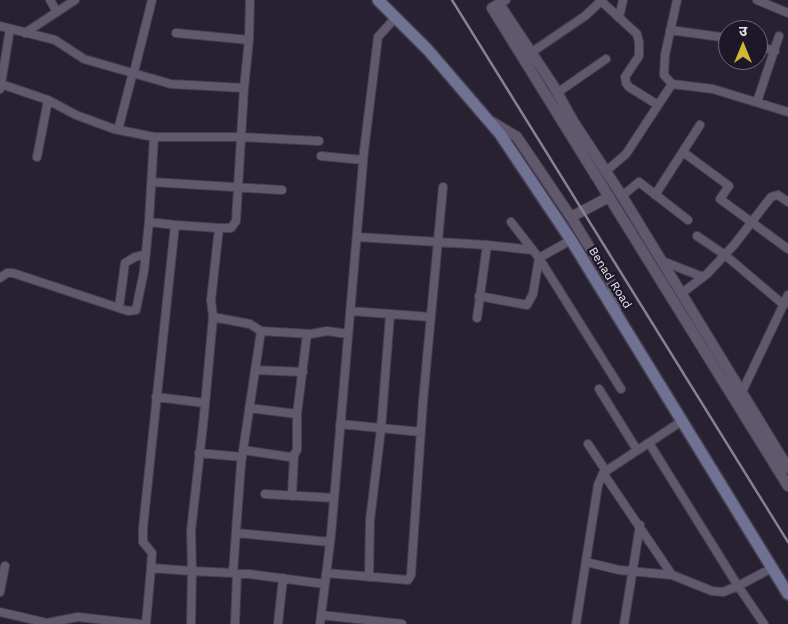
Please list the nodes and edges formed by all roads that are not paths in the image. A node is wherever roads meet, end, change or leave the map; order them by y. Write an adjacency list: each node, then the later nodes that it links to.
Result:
1 (50, 0): 11 (street)
2 (75, 0): 11 (street)
3 (152, 0): 27 (street)
4 (250, 0): 22 (street)
5 (378, 0): 13 (main road, Benad Road)
6 (600, 0): 14 (street); 25 (street)
7 (622, 0): 14 (street)
8 (676, 0): 17 (street)
9 (757, 0): 12 (street)
10 (502, 2): 25 (street); 53 (street)
11 (57, 12): 18 (street)
12 (788, 13)
13 (396, 17): 36 (main road, Benad Road); 45 (street)
14 (619, 18): 34 (street)
15 (0, 26): 16 (street)
16 (10, 29): 18 (street); 29 (street)
17 (670, 30): 21 (street); 28 (street)
18 (25, 33): 27 (street)
19 (176, 33): 22 (street)
20 (780, 36): 24 (street)
21 (718, 37)
22 (249, 40): 30 (street)
23 (768, 49): 24 (street)
24 (774, 51): 33 (street)
25 (532, 52): 31 (street)
26 (606, 59): 31 (street)
27 (133, 72): 30 (street); 38 (street)
28 (672, 84): 33 (street); 34 (street)
29 (1, 87): 32 (street)
30 (244, 88): 40 (street)
31 (558, 93): 46 (street)
32 (48, 100): 38 (street); 44 (street)
33 (757, 102): 35 (street)
34 (658, 105): 46 (street)
35 (788, 112)
36 (491, 122): 55 (street); 64 (main road, Benad Road)
37 (700, 125): 42 (street)
38 (118, 130): 39 (street)
39 (154, 137): 40 (street); 47 (street)
40 (241, 137): 41 (street); 48 (street)
41 (319, 141)
42 (683, 152): 51 (street); 59 (street)
43 (321, 156): 45 (street)
44 (38, 158)
45 (364, 160): 63 (street)
46 (606, 172): 52 (street)
47 (152, 182): 48 (street); 57 (street)
48 (238, 186): 50 (street); 61 (street)
49 (443, 187): 65 (street)
50 (282, 190)
51 (656, 195): 52 (street); 56 (street)
52 (622, 196): 72 (street)
53 (609, 197): 55 (street); 93 (street)
54 (788, 202): 59 (street)
55 (571, 217): 81 (street)
56 (688, 220)
57 (149, 222): 60 (street); 69 (street)
58 (511, 222): 68 (street)
59 (750, 224): 67 (street); 70 (street)
60 (176, 225): 61 (street); 94 (street)
61 (219, 228): 83 (street)
62 (697, 236): 70 (street)
63 (357, 237): 65 (street); 80 (street)
64 (571, 240): 71 (street); 81 (main road, Benad Road)
65 (437, 243): 66 (street); 84 (street)
66 (487, 245): 68 (street); 77 (street)
67 (788, 249)
68 (532, 250): 71 (street)
69 (146, 254): 79 (street); 79 (street)
70 (725, 255): 73 (street); 78 (street)
71 (539, 258): 77 (street); 92 (street)
72 (662, 261): 73 (street); 75 (street)
73 (703, 277): 75 (street)
74 (0, 278): 79 (street)
75 (682, 293): 93 (street)
76 (788, 295): 78 (street)
77 (479, 296): 85 (street)
78 (784, 305): 93 (street)
79 (119, 308)
80 (350, 311): 82 (street); 88 (street)
81 (616, 314): 98 (main road, Benad Road)
82 (390, 315): 84 (street); 100 (street)
83 (213, 317): 86 (street); 95 (street)
84 (431, 317): 101 (street)
85 (477, 318)
86 (261, 331): 87 (street); 89 (street)
87 (307, 334): 88 (street); 90 (street)
88 (348, 334): 99 (street)
89 (255, 370): 90 (street); 96 (street)
90 (303, 372): 97 (street)
91 (599, 389): 104 (street)
92 (621, 390)
93 (738, 396): 108 (street); 110 (street)
94 (156, 397): 95 (street); 119 (street)
95 (205, 403): 105 (street)
96 (249, 408): 97 (street); 106 (street)
97 (298, 414): 107 (street)
98 (682, 420): 102 (street); 120 (main road, Benad Road)
99 (340, 424): 100 (street); 113 (street)
100 (381, 429): 101 (street); 126 (street)
101 (421, 432): 126 (street)
102 (649, 443): 104 (street); 129 (street)
103 (588, 444): 109 (street)
104 (637, 450): 109 (street)
105 (199, 453): 106 (street); 121 (street)
106 (243, 454): 107 (street); 115 (street)
107 (294, 455): 112 (street)
108 (788, 468)
109 (605, 472): 114 (street); 117 (street)
110 (788, 486)
111 (265, 494): 112 (street)
112 (292, 496): 113 (street)
113 (334, 498): 116 (street)
114 (640, 525): 122 (street); 125 (street)
115 (237, 533): 116 (street); 124 (street)
116 (330, 542): 123 (street)
117 (586, 562): 122 (street); 142 (street)
118 (5, 566): 130 (street)
119 (151, 568): 121 (street); 136 (street)
120 (772, 568): 129 (street); 131 (main road, Benad Road)
121 (192, 571): 124 (street); 137 (street)
122 (632, 571): 125 (street); 143 (street)
123 (326, 573): 126 (street); 128 (street)
124 (235, 574): 127 (street); 138 (street)
125 (672, 575): 129 (street)
126 (369, 577)
127 (283, 578): 128 (street); 139 (street)
128 (325, 584): 133 (street)
129 (738, 586): 144 (street)
130 (0, 592)
131 (788, 594)
132 (0, 612): 135 (street)
133 (321, 615): 134 (street); 140 (street)
134 (362, 621): 141 (street)
135 (140, 624)
136 (146, 624)
137 (192, 624)
138 (235, 624)
139 (278, 624)
140 (320, 624)
141 (402, 624)
142 (576, 624)
143 (624, 624)
144 (764, 624)

